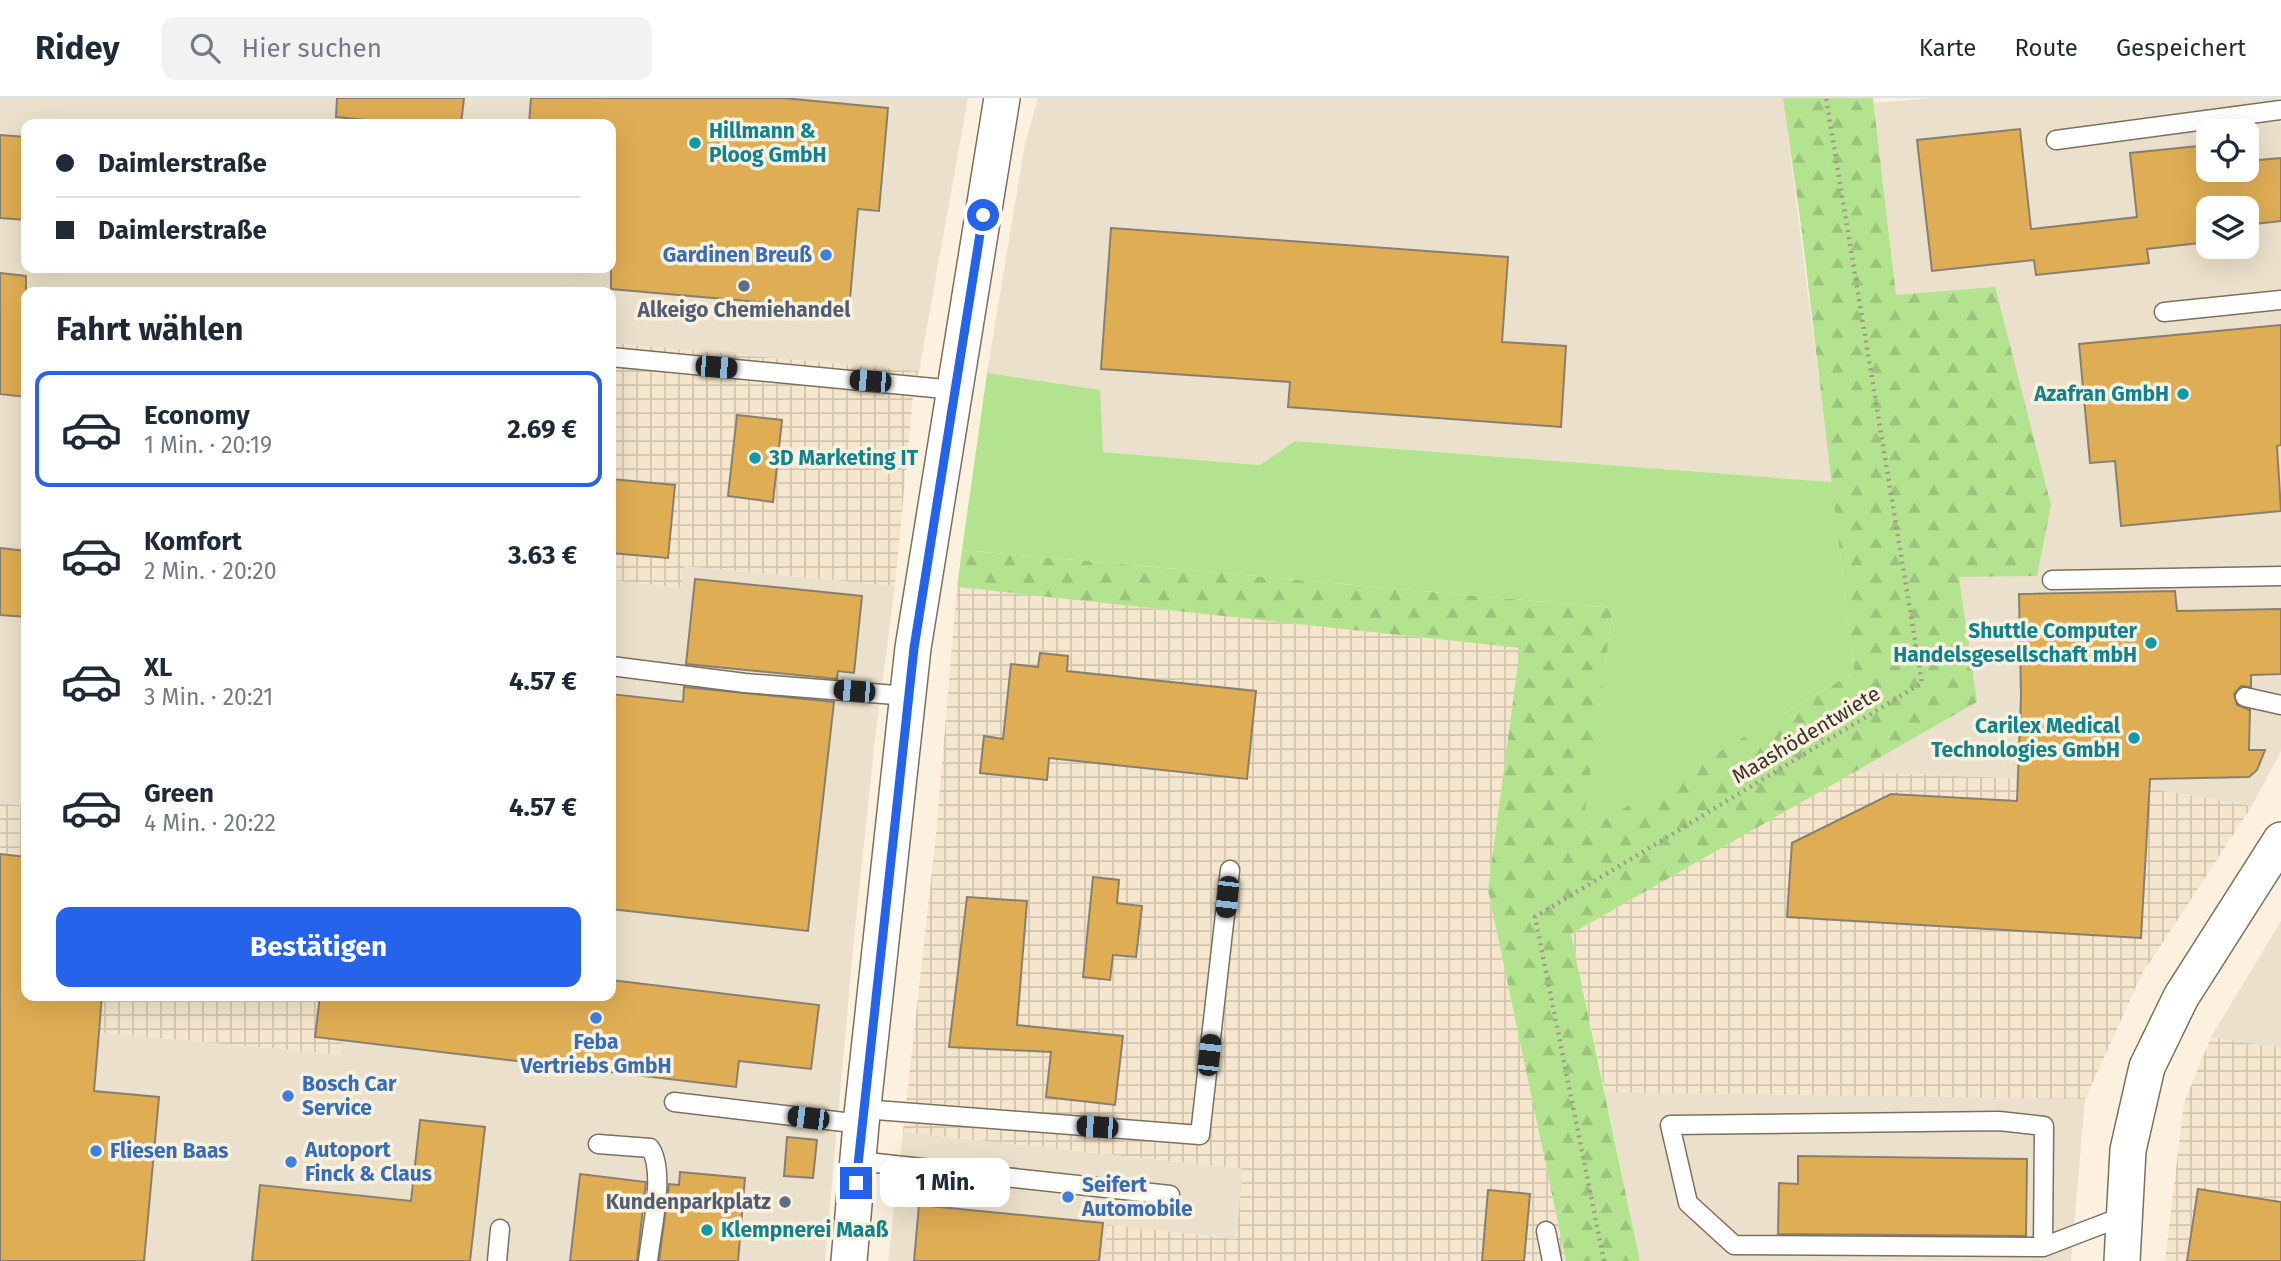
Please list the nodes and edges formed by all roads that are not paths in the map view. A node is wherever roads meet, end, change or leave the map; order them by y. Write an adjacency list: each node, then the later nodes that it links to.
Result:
1 (1002, 98): 7 (street)
2 (2281, 110): 3 (lane)
3 (2056, 140)
4 (2281, 300): 5 (lane)
5 (2164, 312)
6 (616, 357): 7 (lane)
7 (955, 390): 11 (street)
8 (2281, 576): 9 (lane)
9 (2052, 579)
10 (616, 667): 11 (lane)
11 (908, 696): 17 (street)
12 (2245, 697): 13 (lane)
13 (2281, 705)
14 (2281, 840): 21 (street)
15 (1230, 870): 17 (lane)
16 (674, 1102): 17 (lane)
17 (862, 1117): 19 (street)
18 (598, 1144): 26 (lane)
19 (858, 1161): 20 (lane); 27 (street)
20 (1170, 1195)
21 (2124, 1216): 24 (lane); 29 (street)
22 (500, 1229): 25 (lane)
23 (1546, 1231): 28 (lane)
24 (2043, 1247): 24 (lane)
25 (497, 1261)
26 (648, 1261)
27 (849, 1261)
28 (1552, 1261)
29 (2122, 1261)

